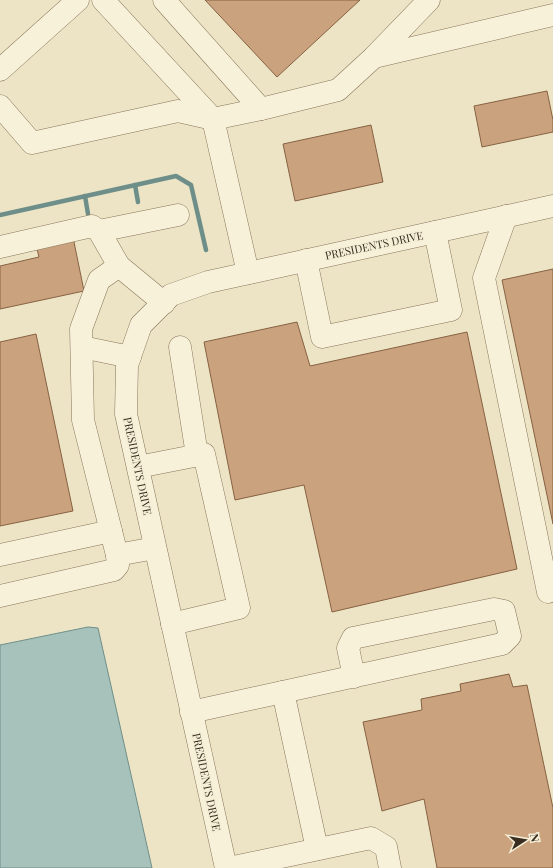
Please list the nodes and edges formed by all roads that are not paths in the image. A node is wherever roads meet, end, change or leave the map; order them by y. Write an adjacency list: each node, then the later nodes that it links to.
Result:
1 (78, 0): 7 (street)
2 (103, 0): 10 (street)
3 (164, 0): 9 (street)
4 (429, 0): 6 (street)
5 (553, 15): 6 (street)
6 (374, 57): 9 (street)
7 (0, 70)
8 (0, 106): 10 (street)
9 (261, 109): 10 (street)
10 (213, 119): 19 (street)
11 (553, 206): 13 (street, PRESIDENTS DRIVE)
12 (178, 215): 14 (street)
13 (506, 216): 15 (street, PRESIDENTS DRIVE); 30 (street)
14 (99, 231): 16 (street); 18 (street)
15 (435, 232): 17 (street, PRESIDENTS DRIVE); 17 (street)
16 (0, 247)
17 (306, 260): 19 (street, PRESIDENTS DRIVE)
18 (119, 266): 20 (street); 22 (street)
19 (248, 273): 20 (street, PRESIDENTS DRIVE)
20 (164, 303): 23 (street, PRESIDENTS DRIVE)
21 (180, 347): 24 (street)
22 (82, 348): 23 (street); 26 (street)
23 (130, 357): 25 (street, PRESIDENTS DRIVE)
24 (197, 455): 25 (street); 32 (street)
25 (138, 467): 27 (street, PRESIDENTS DRIVE)
26 (111, 530): 28 (street); 29 (street)
27 (155, 548): 29 (street); 32 (street, PRESIDENTS DRIVE)
28 (0, 555)
29 (117, 555): 31 (street)
30 (548, 592)
31 (0, 596)
32 (172, 624): 35 (street, PRESIDENTS DRIVE)
33 (354, 677): 33 (street); 34 (street)
34 (283, 692): 35 (street); 36 (street)
35 (191, 712): 37 (street, PRESIDENTS DRIVE)
36 (317, 849): 38 (street); 39 (street)
37 (226, 868)
38 (229, 868)
39 (390, 868)

